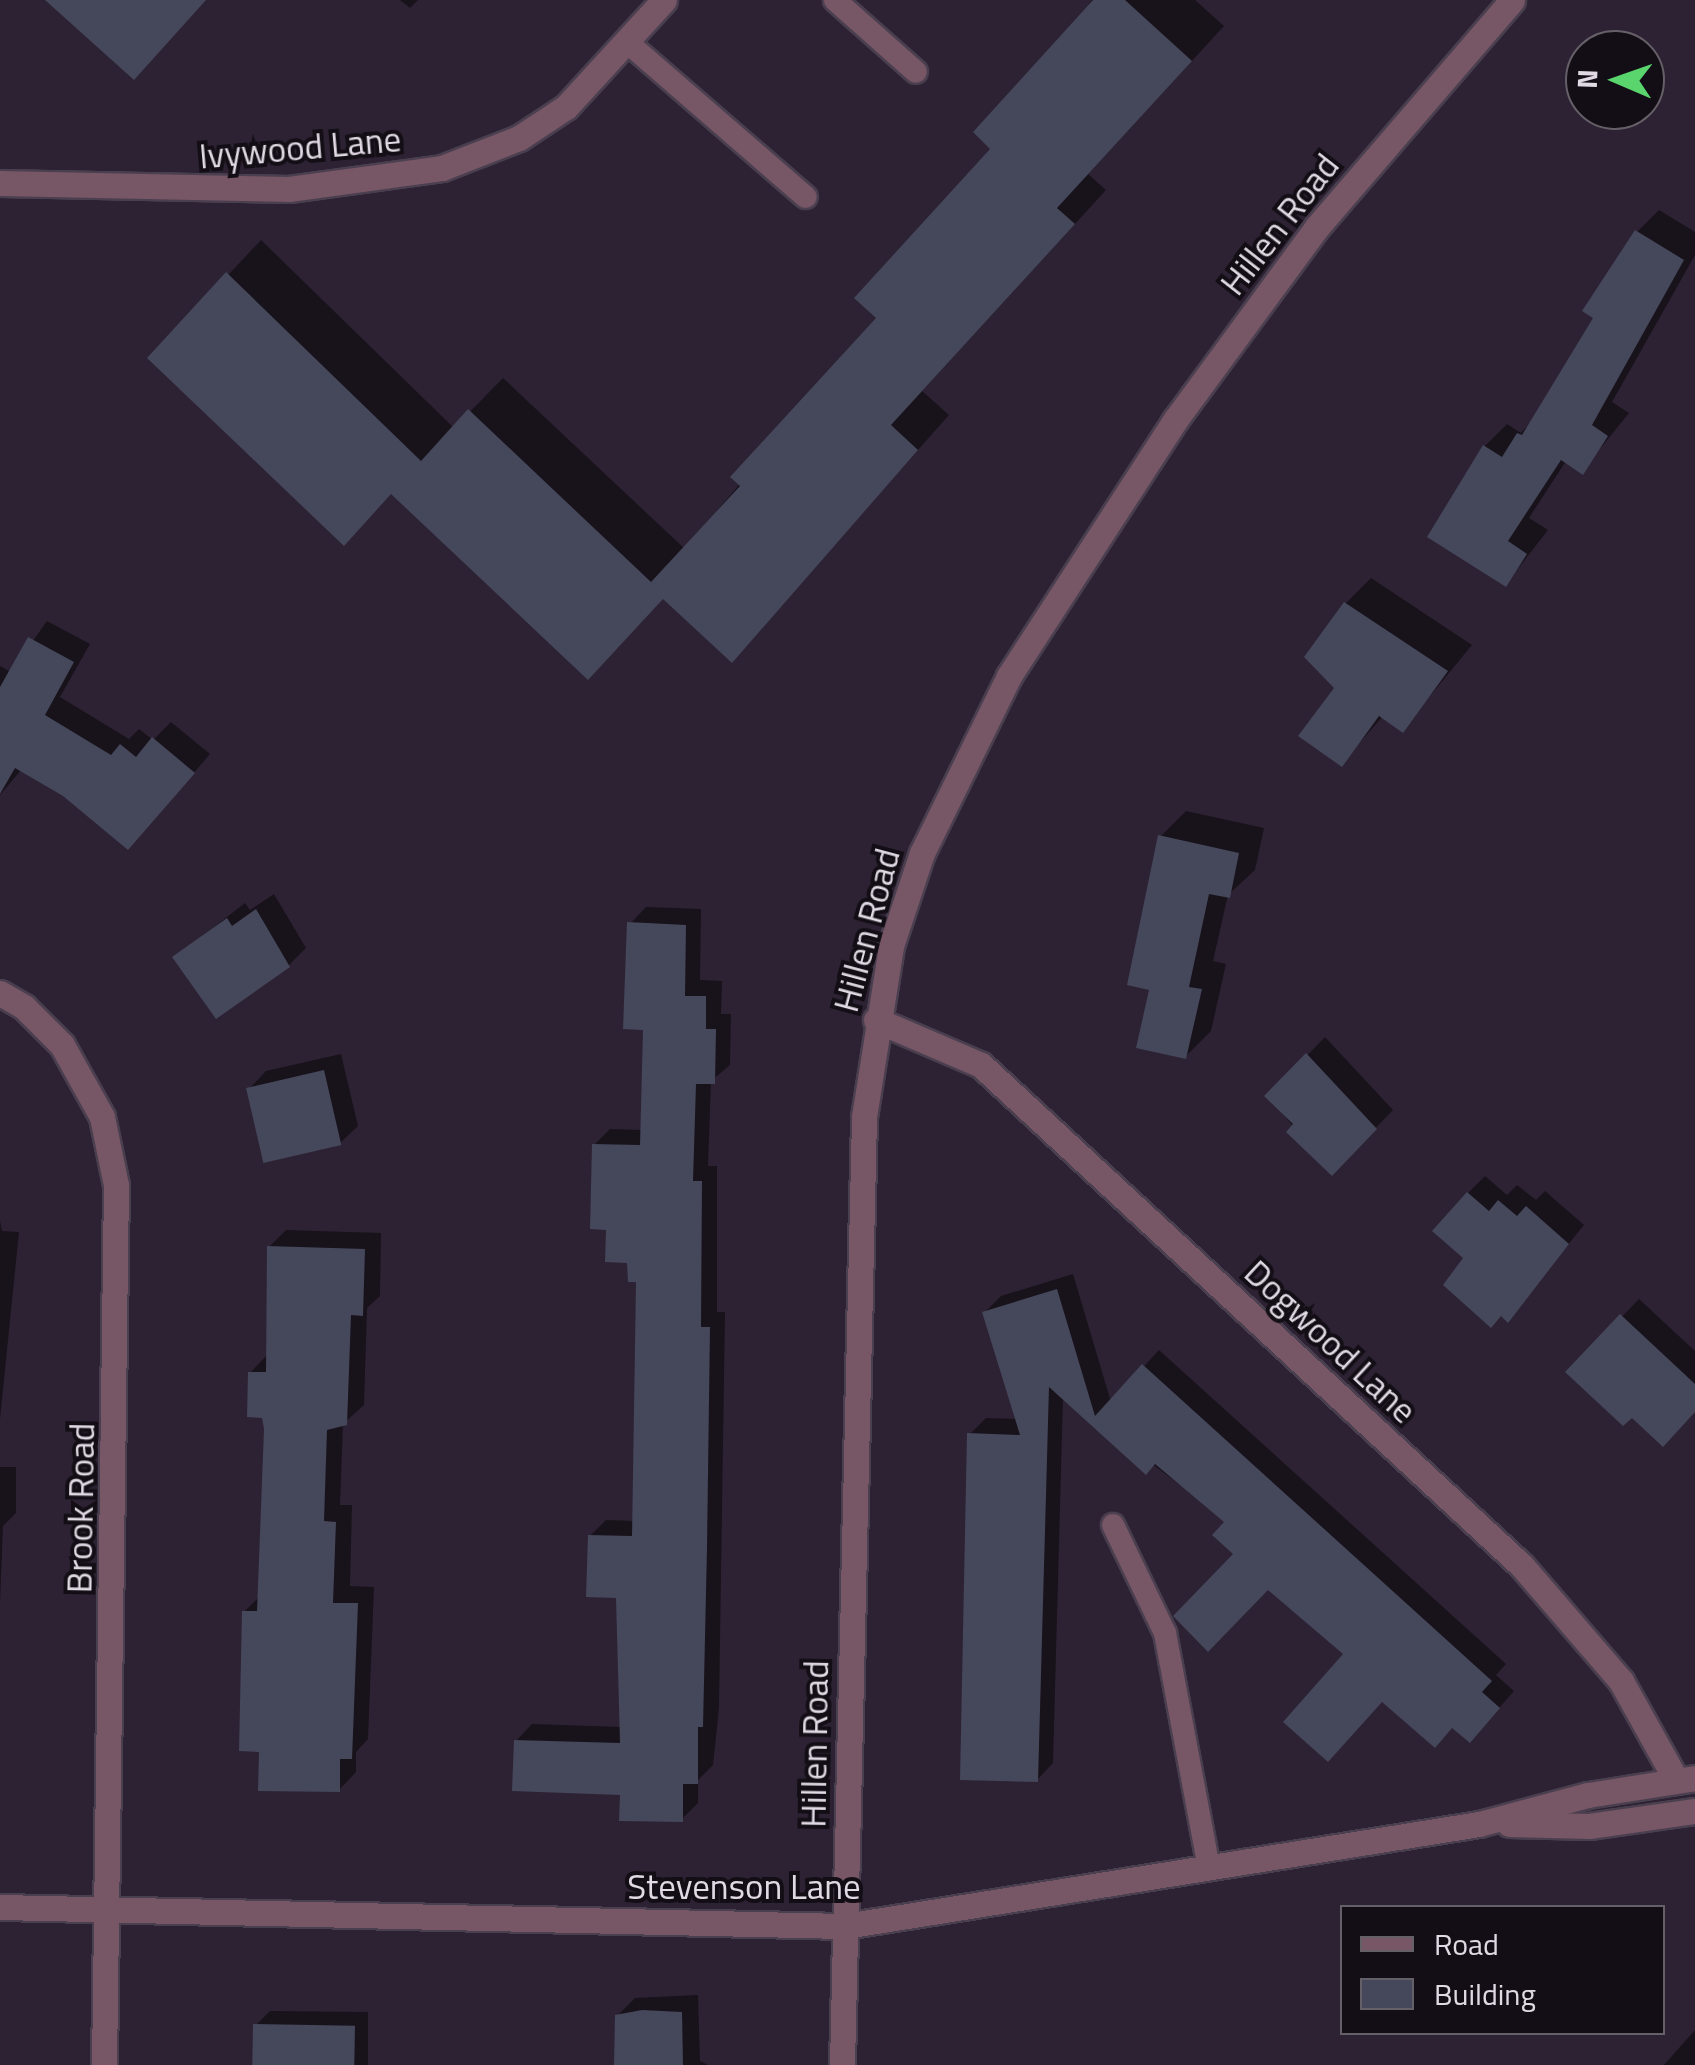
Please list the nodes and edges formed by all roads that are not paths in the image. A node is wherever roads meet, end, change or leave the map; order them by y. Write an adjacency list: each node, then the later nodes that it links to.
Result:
1 (664, 0): 4 (street, Ivywood Lane)
2 (835, 0): 5 (lane)
3 (1512, 0): 9 (street, Hillen Road)
4 (628, 43): 6 (street, Ivywood Lane); 7 (lane)
5 (916, 72)
6 (0, 183)
7 (806, 198)
8 (0, 993): 16 (street, Brook Road)
9 (876, 1020): 11 (street, Dogwood Lane); 17 (street, Hillen Road)
10 (1114, 1525): 14 (lane)
11 (1686, 1779): 13 (street, Stevenson Lane)
12 (1695, 1811): 13 (street, Stevenson Lane)
13 (1479, 1824): 14 (street, Stevenson Lane)
14 (1209, 1868): 17 (street, Stevenson Lane)
15 (0, 1906): 16 (street, Stevenson Lane)
16 (106, 1909): 17 (street, Stevenson Lane); 18 (street, Brook Road)
17 (845, 1926): 19 (street, Hillen Road)
18 (104, 2065)
19 (842, 2065)

